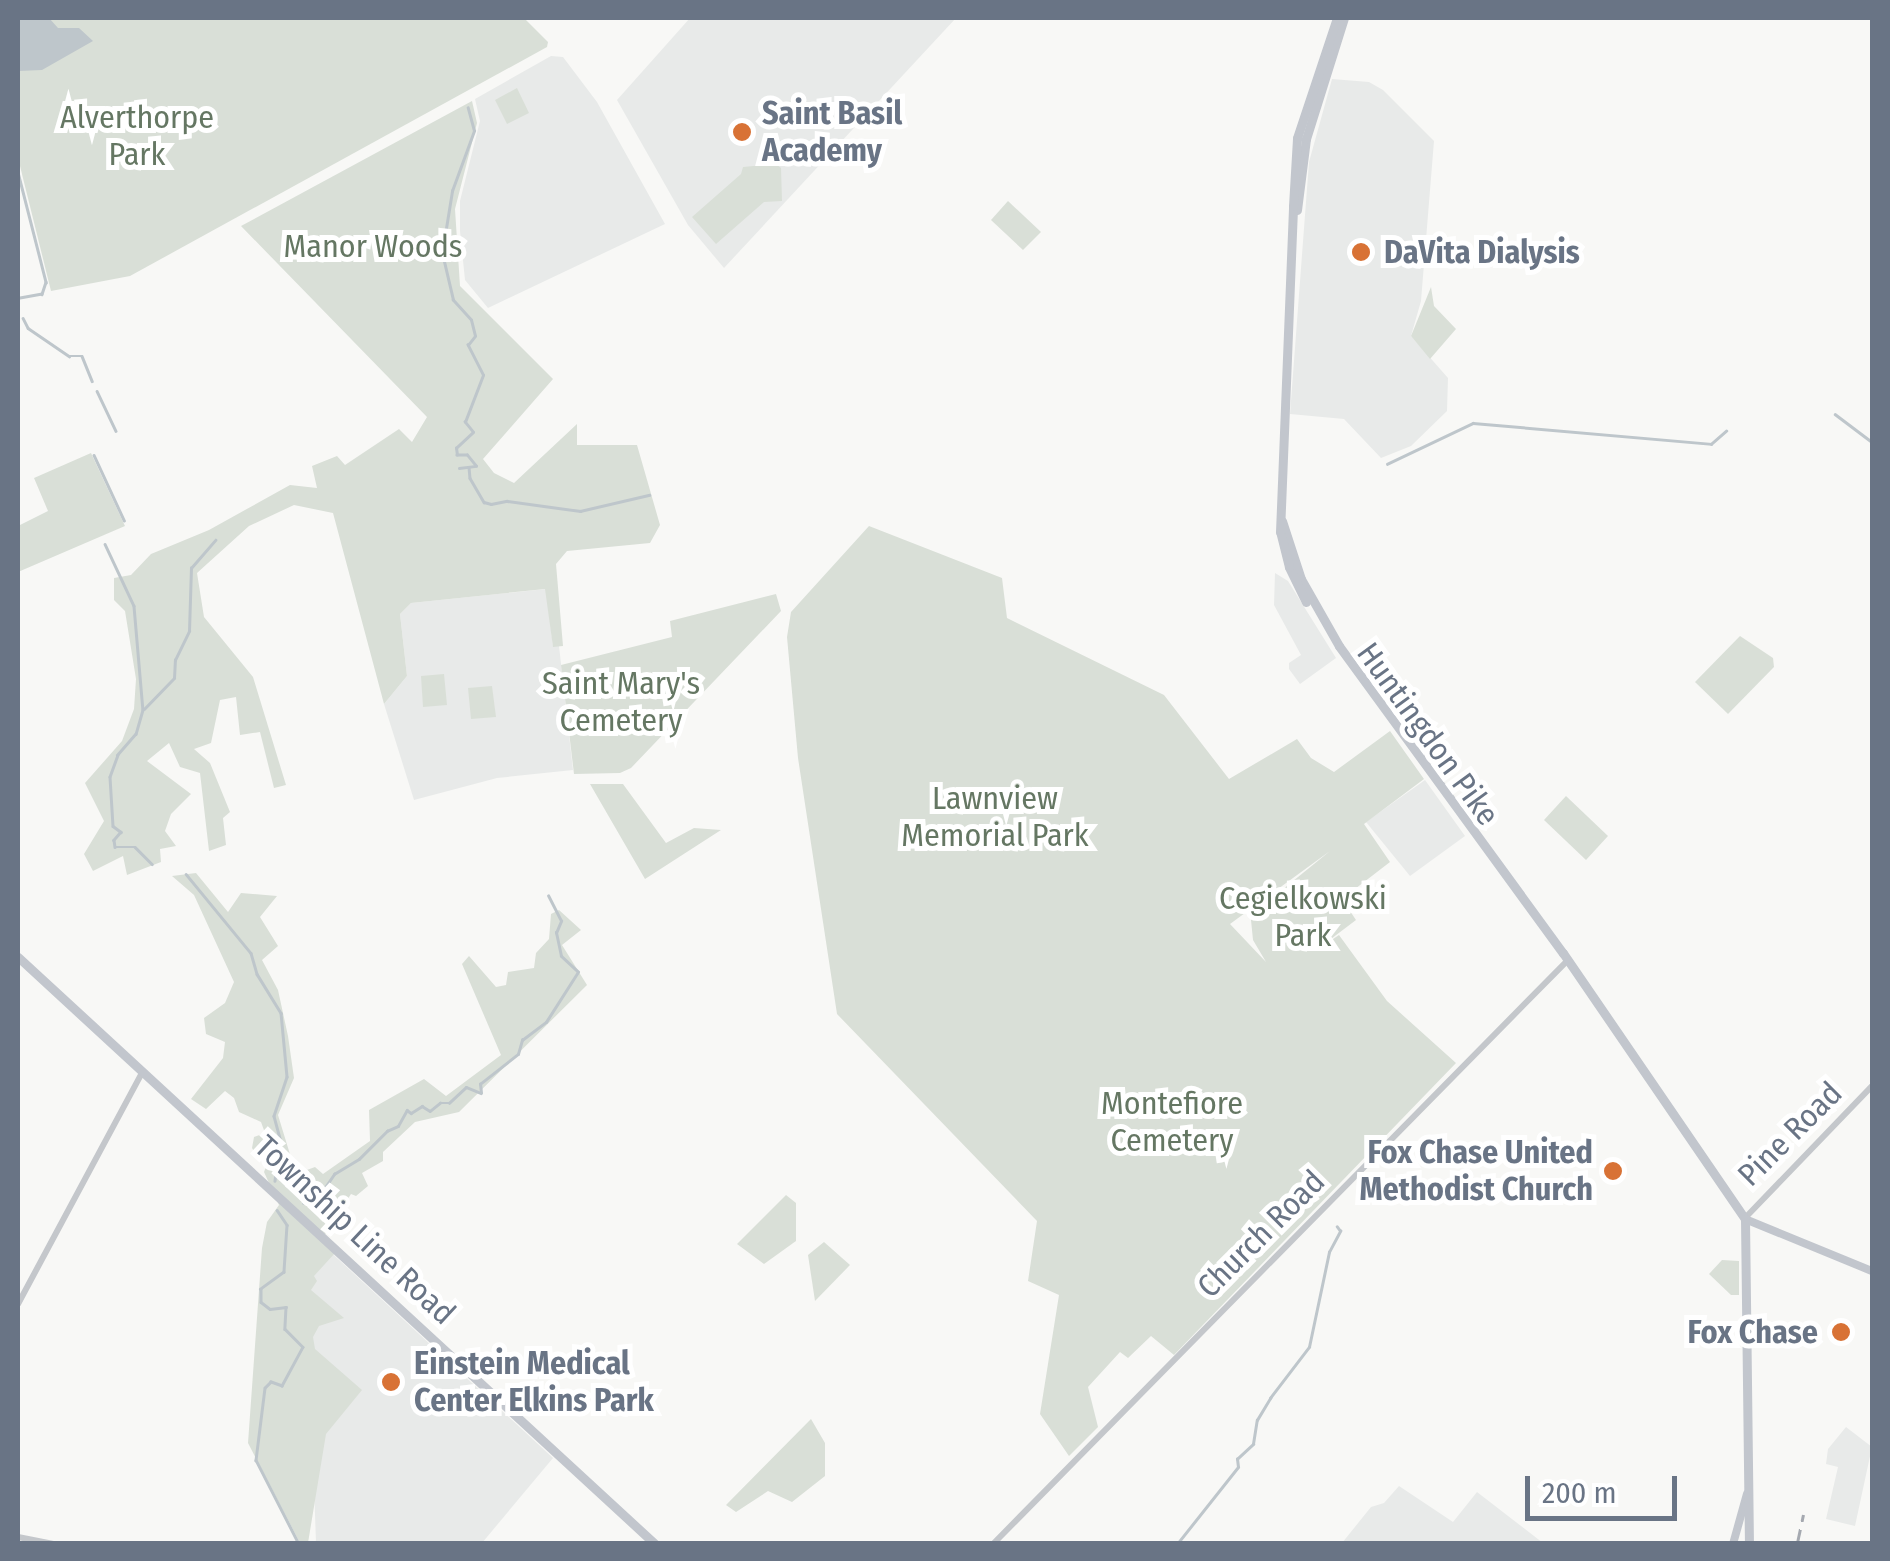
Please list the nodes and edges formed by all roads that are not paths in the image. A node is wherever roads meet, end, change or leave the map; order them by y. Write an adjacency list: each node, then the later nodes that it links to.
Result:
1 (1341, 18): 3 (main road, Huntingdon Pike)
2 (18, 957): 4 (main road, Township Line Road)
3 (1566, 962): 6 (main road, Huntingdon Pike); 14 (street, Church Road)
4 (142, 1074): 8 (street); 13 (main road, Township Line Road)
5 (1872, 1086): 6 (street, Pine Road)
6 (1745, 1220): 7 (main road); 9 (main road)
7 (1872, 1271)
8 (18, 1304)
9 (1749, 1490): 11 (main road); 15 (main road)
10 (18, 1537): 12 (street)
11 (1749, 1541): 15 (main road)
12 (53, 1544)
13 (655, 1544)
14 (993, 1544)
15 (1736, 1544)

